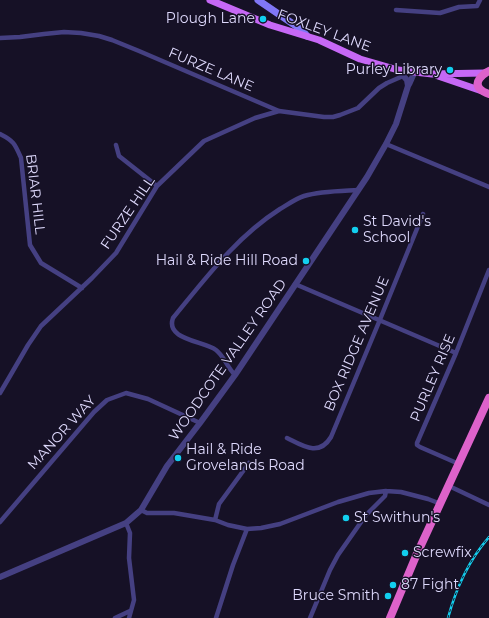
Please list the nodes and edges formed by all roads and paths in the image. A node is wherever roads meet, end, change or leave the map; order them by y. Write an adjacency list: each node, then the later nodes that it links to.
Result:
1 (210, 0): 5 (main road, FOXLEY LANE)
2 (258, 0): 5 (main road)
3 (480, 0): 4 (street)
4 (396, 10)
5 (307, 36): 7 (main road, FOXLEY LANE)
6 (0, 38): 14 (street, FURZE LANE)
7 (398, 70): 8 (main road, FOXLEY LANE); 11 (street)
8 (415, 72): 10 (main road, FOXLEY LANE); 12 (street, WOODCOTE VALLEY ROAD)
9 (487, 72): 10 (main road); 13 (highway)
10 (432, 74): 13 (main road)
11 (404, 76): 12 (street); 14 (street, FURZE LANE)
12 (408, 86): 16 (street, WOODCOTE VALLEY ROAD)
13 (485, 92)
14 (279, 111): 18 (street, FURZE HILL)
15 (0, 134): 25 (street, BRIAR HILL)
16 (386, 144): 19 (street); 20 (street, WOODCOTE VALLEY ROAD)
17 (116, 145): 18 (street)
18 (157, 186): 25 (street, FURZE HILL)
19 (489, 187)
20 (358, 190): 24 (street, WOODCOTE VALLEY ROAD); 28 (street)
21 (423, 214): 26 (street, BOX RIDGE AVENUE)
22 (489, 270): 23 (street, PURLEY RISE)
23 (488, 278): 27 (street, PURLEY RISE)
24 (296, 284): 26 (street); 28 (street, WOODCOTE VALLEY ROAD)
25 (82, 288): 29 (street, FURZE HILL)
26 (380, 320): 27 (street); 32 (street, BOX RIDGE AVENUE)
27 (456, 353): 34 (street, PURLEY RISE)
28 (235, 375): 31 (street, WOODCOTE VALLEY ROAD)
29 (0, 393)
30 (489, 398): 34 (highway)
31 (200, 423): 39 (street, WOODCOTE VALLEY ROAD); 41 (street, MANOR WAY)
32 (287, 438)
33 (249, 463): 40 (street)
34 (459, 464): 35 (highway)
35 (448, 486): 37 (highway); 38 (street)
36 (386, 492): 37 (street); 43 (street); 49 (street)
37 (441, 504): 50 (highway)
38 (489, 505)
39 (141, 510): 40 (street); 42 (street, WOODCOTE VALLEY ROAD)
40 (215, 520): 43 (street)
41 (0, 522)
42 (126, 523): 44 (street, WOODCOTE VALLEY ROAD); 45 (street)
43 (247, 529): 48 (street)
44 (0, 577)
45 (130, 611): 46 (street); 47 (street)
46 (115, 618)
47 (129, 618)
48 (216, 618)
49 (310, 618)
50 (390, 618)

